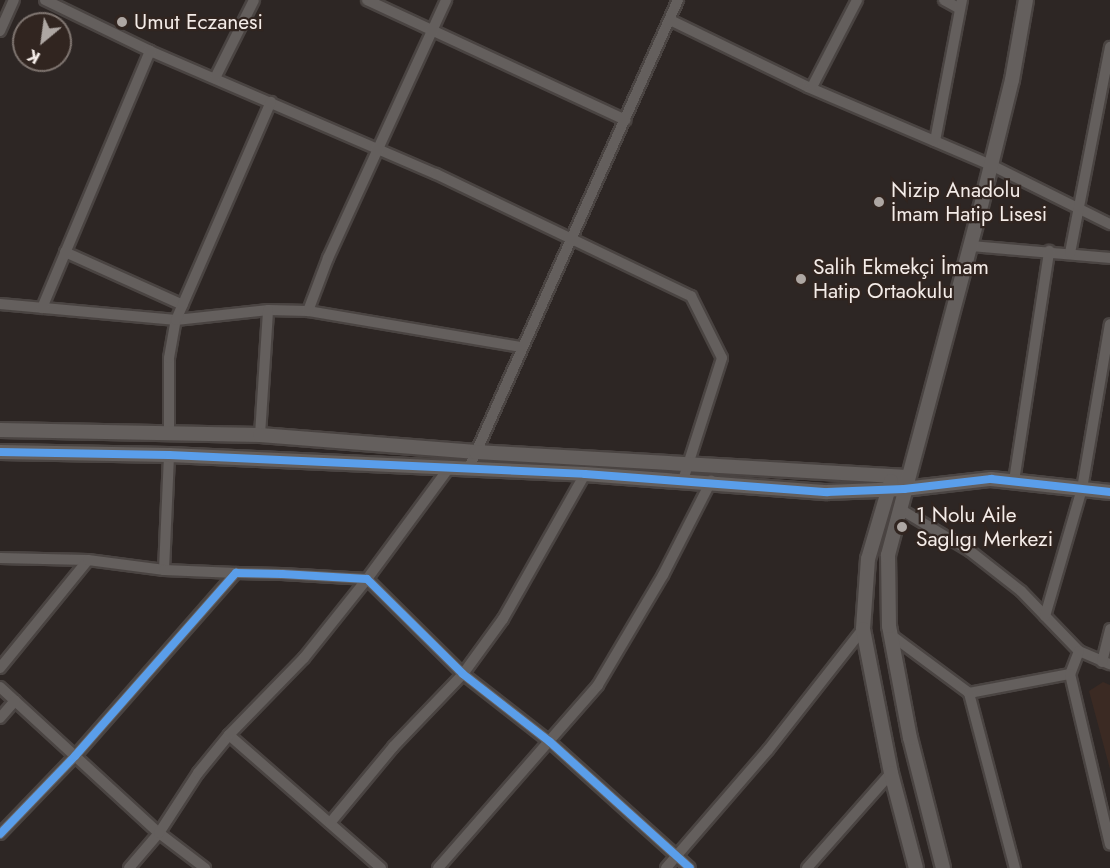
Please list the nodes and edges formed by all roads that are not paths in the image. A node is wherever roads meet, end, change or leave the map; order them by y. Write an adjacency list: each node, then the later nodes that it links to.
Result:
1 (14, 0): 12 (street)
2 (45, 0): 15 (street)
3 (254, 0): 16 (street)
4 (367, 0): 13 (street)
5 (446, 0): 13 (street)
6 (678, 0): 11 (street)
7 (857, 0): 17 (street)
8 (944, 0): 10 (street)
9 (1026, 0): 22 (street)
10 (961, 5): 20 (street)
11 (670, 20): 17 (street); 19 (street)
12 (0, 31)
13 (432, 31): 19 (street); 21 (street)
14 (1110, 47): 23 (street)
15 (150, 51): 16 (street); 28 (street)
16 (215, 78): 18 (street)
17 (813, 86): 20 (street)
18 (271, 102): 21 (street); 32 (street)
19 (625, 120): 25 (street)
20 (935, 141): 22 (street)
21 (379, 149): 25 (street); 35 (street)
22 (991, 165): 23 (street); 26 (street)
23 (1081, 207): 24 (street); 29 (street)
24 (1110, 224)
25 (570, 240): 38 (street); 45 (street)
26 (971, 246): 27 (street); 53 (street)
27 (1048, 251): 29 (street); 51 (street)
28 (65, 252): 32 (street); 33 (street)
29 (1070, 253): 30 (street)
30 (1110, 258)
31 (0, 304): 33 (street)
32 (183, 305): 36 (street)
33 (42, 308): 36 (street)
34 (268, 310): 35 (street); 36 (street); 41 (street)
35 (308, 311): 38 (street)
36 (176, 320): 40 (street)
37 (1110, 324): 54 (street)
38 (521, 347): 43 (street)
39 (0, 430): 40 (street)
40 (169, 434): 41 (street)
41 (260, 435): 43 (street)
42 (0, 452): 44 (street)
43 (476, 452): 45 (street); 46 (street)
44 (169, 455): 47 (street); 59 (street)
45 (688, 465): 49 (street); 52 (street)
46 (469, 468): 47 (street); 48 (street)
47 (448, 469): 61 (street)
48 (585, 474): 49 (street); 69 (street)
49 (683, 480): 50 (street)
50 (711, 481): 52 (street); 76 (street)
51 (1014, 481): 53 (street); 54 (street)
52 (890, 483): 53 (street); 64 (street)
53 (905, 483): 56 (street)
54 (1082, 489): 55 (street); 62 (street)
55 (1110, 492)
56 (900, 509): 62 (street); 65 (street)
57 (0, 558): 58 (street)
58 (88, 560): 59 (street); 68 (street)
59 (164, 570): 60 (street)
60 (236, 573): 61 (street); 77 (street)
61 (368, 579): 69 (street); 75 (street)
62 (1045, 616): 66 (street)
63 (1110, 628): 67 (street)
64 (863, 629): 78 (street); 83 (street)
65 (891, 635): 72 (street); 92 (street)
66 (1079, 651): 67 (street); 70 (street)
67 (1106, 663)
68 (0, 668)
69 (464, 674): 76 (street); 79 (street)
70 (1070, 674): 72 (street); 82 (street)
71 (0, 687): 73 (street)
72 (969, 693): 93 (street)
73 (15, 701): 74 (street); 77 (street)
74 (0, 718)
75 (229, 735): 79 (street); 80 (street)
76 (550, 742): 83 (street); 87 (street)
77 (75, 756): 80 (street); 81 (street)
78 (891, 773): 90 (street); 91 (street)
79 (330, 823): 86 (street)
80 (159, 833): 84 (street); 85 (street)
81 (0, 834)
82 (1110, 844)
83 (676, 856): 88 (street); 89 (street)
84 (129, 868)
85 (205, 868)
86 (381, 868)
87 (438, 868)
88 (666, 868)
89 (690, 868)
90 (807, 868)
91 (916, 868)
92 (943, 868)
93 (1015, 868)

